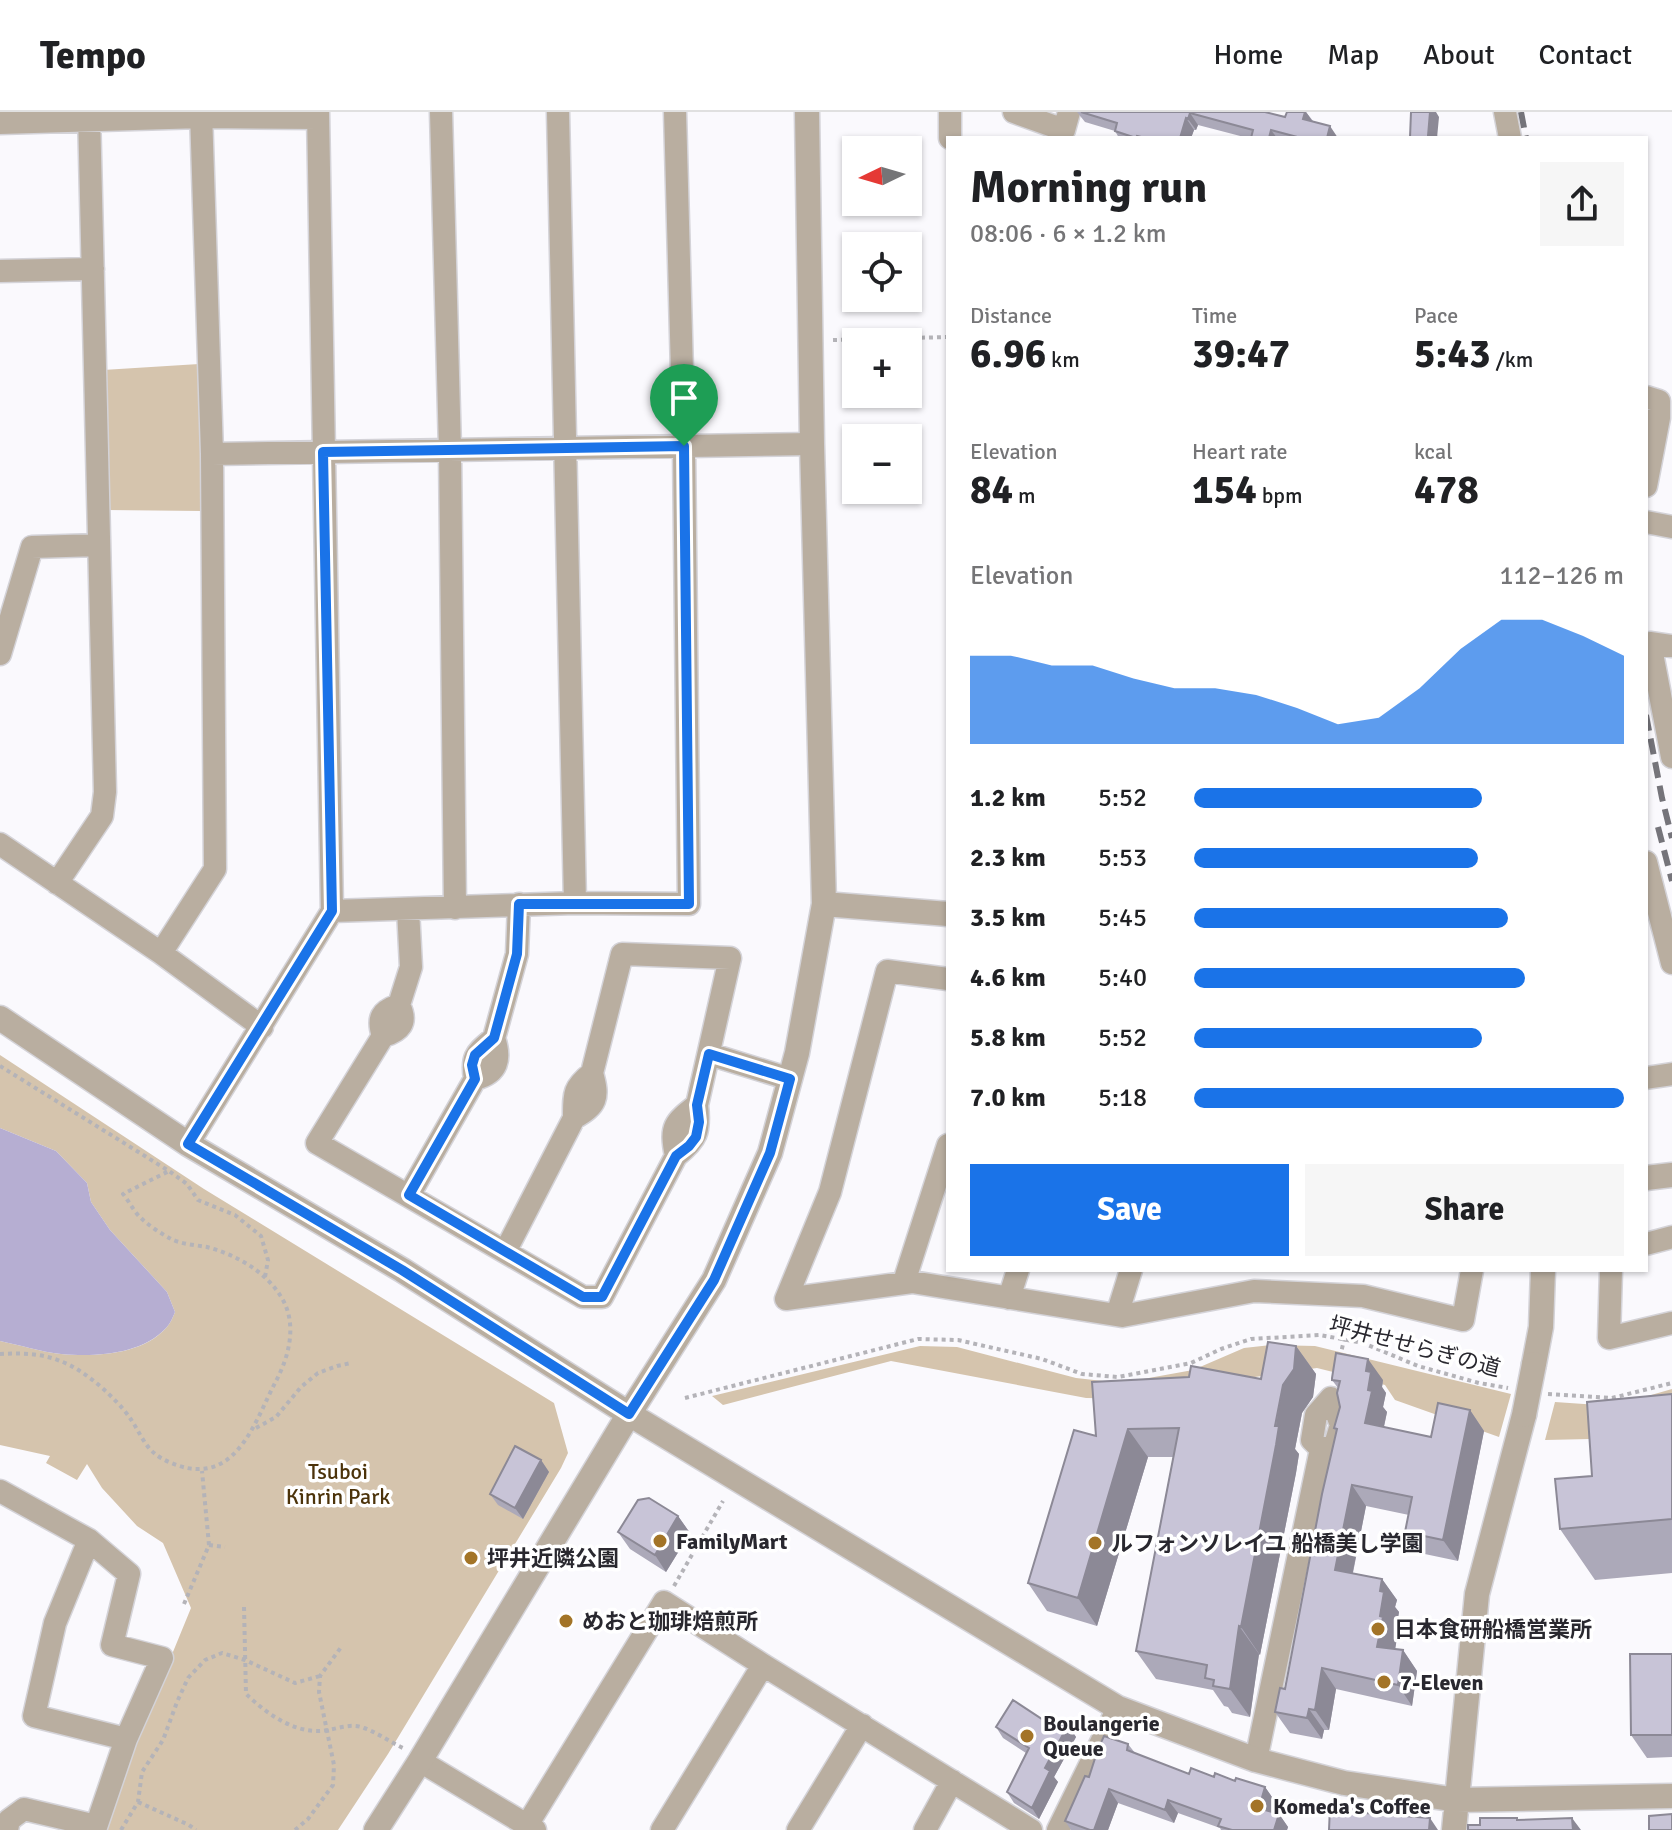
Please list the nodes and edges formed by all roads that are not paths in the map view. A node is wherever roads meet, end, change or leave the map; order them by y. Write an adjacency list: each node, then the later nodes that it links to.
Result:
1 (441, 112): 22 (street)
2 (558, 112): 21 (street)
3 (675, 112): 20 (street)
4 (807, 112): 19 (street)
5 (950, 112): 13 (street)
6 (1014, 112): 12 (street)
7 (1505, 112): 14 (street)
8 (202, 114): 9 (street); 10 (street); 24 (street)
9 (318, 115): 23 (street)
10 (89, 116): 11 (street); 15 (street)
11 (0, 123)
12 (1069, 129)
13 (950, 136)
14 (1510, 136)
15 (93, 269): 16 (street); 28 (street)
16 (0, 271)
17 (1648, 398): 18 (street)
18 (1666, 420): 25 (street)
19 (812, 444): 20 (street); 37 (street)
20 (684, 446): 21 (street); 35 (street)
21 (566, 448): 22 (street); 35 (street)
22 (450, 450): 23 (street); 38 (street)
23 (323, 452): 24 (street); 40 (street)
24 (212, 454): 42 (street)
25 (1648, 479)
26 (1648, 522): 27 (street)
27 (1672, 527)
28 (99, 545): 30 (street); 34 (street)
29 (1672, 646): 31 (street)
30 (0, 654)
31 (1672, 757)
32 (0, 844): 34 (street)
33 (1648, 870): 43 (street)
34 (57, 883): 42 (street)
35 (575, 903): 36 (street)
36 (519, 904): 38 (street); 55 (street)
37 (824, 904): 41 (street); 50 (street)
38 (455, 908): 39 (street)
39 (408, 909): 40 (street); 55 (street)
40 (332, 911): 46 (street)
41 (946, 914)
42 (161, 953): 46 (street)
43 (1672, 963)
44 (946, 979): 65 (street)
45 (0, 1018): 51 (street)
46 (262, 1027): 51 (street)
47 (709, 1054): 50 (street); 58 (street); 58 (street)
48 (1672, 1074): 49 (street)
49 (1648, 1078)
50 (790, 1079): 70 (street)
51 (188, 1144): 70 (street)
52 (946, 1151): 65 (street)
53 (1672, 1175): 54 (street)
54 (1648, 1178)
55 (409, 1195): 58 (street)
56 (1672, 1237): 57 (street)
57 (1648, 1243)
58 (505, 1252)
59 (1017, 1272): 66 (street)
60 (1130, 1272): 67 (street)
61 (1472, 1272): 64 (street)
62 (1543, 1272): 81 (street, bridge)
63 (1611, 1272): 68 (street)
64 (1258, 1280): 67 (street)
65 (904, 1282): 66 (street)
66 (1009, 1298): 67 (street)
67 (1117, 1315)
68 (1672, 1323)
69 (1331, 1398): 78 (street)
70 (629, 1414): 74 (street); 77 (street)
71 (0, 1491): 72 (street)
72 (89, 1540): 76 (street); 76 (street)
73 (763, 1665): 75 (street); 83 (street); 86 (street)
74 (1118, 1708): 78 (street); 90 (street)
75 (862, 1725): 79 (street); 87 (street)
76 (126, 1739): 82 (street)
77 (412, 1754): 83 (street); 85 (street)
78 (1256, 1760): 81 (street)
79 (952, 1781): 88 (street); 89 (street)
80 (1672, 1796): 81 (street)
81 (1457, 1800): 91 (street)
82 (96, 1828): 84 (street)
83 (528, 1828)
84 (7, 1830)
85 (376, 1830)
86 (662, 1830)
87 (798, 1830)
88 (925, 1830)
89 (1031, 1830)
90 (1058, 1830)
91 (1454, 1830)

